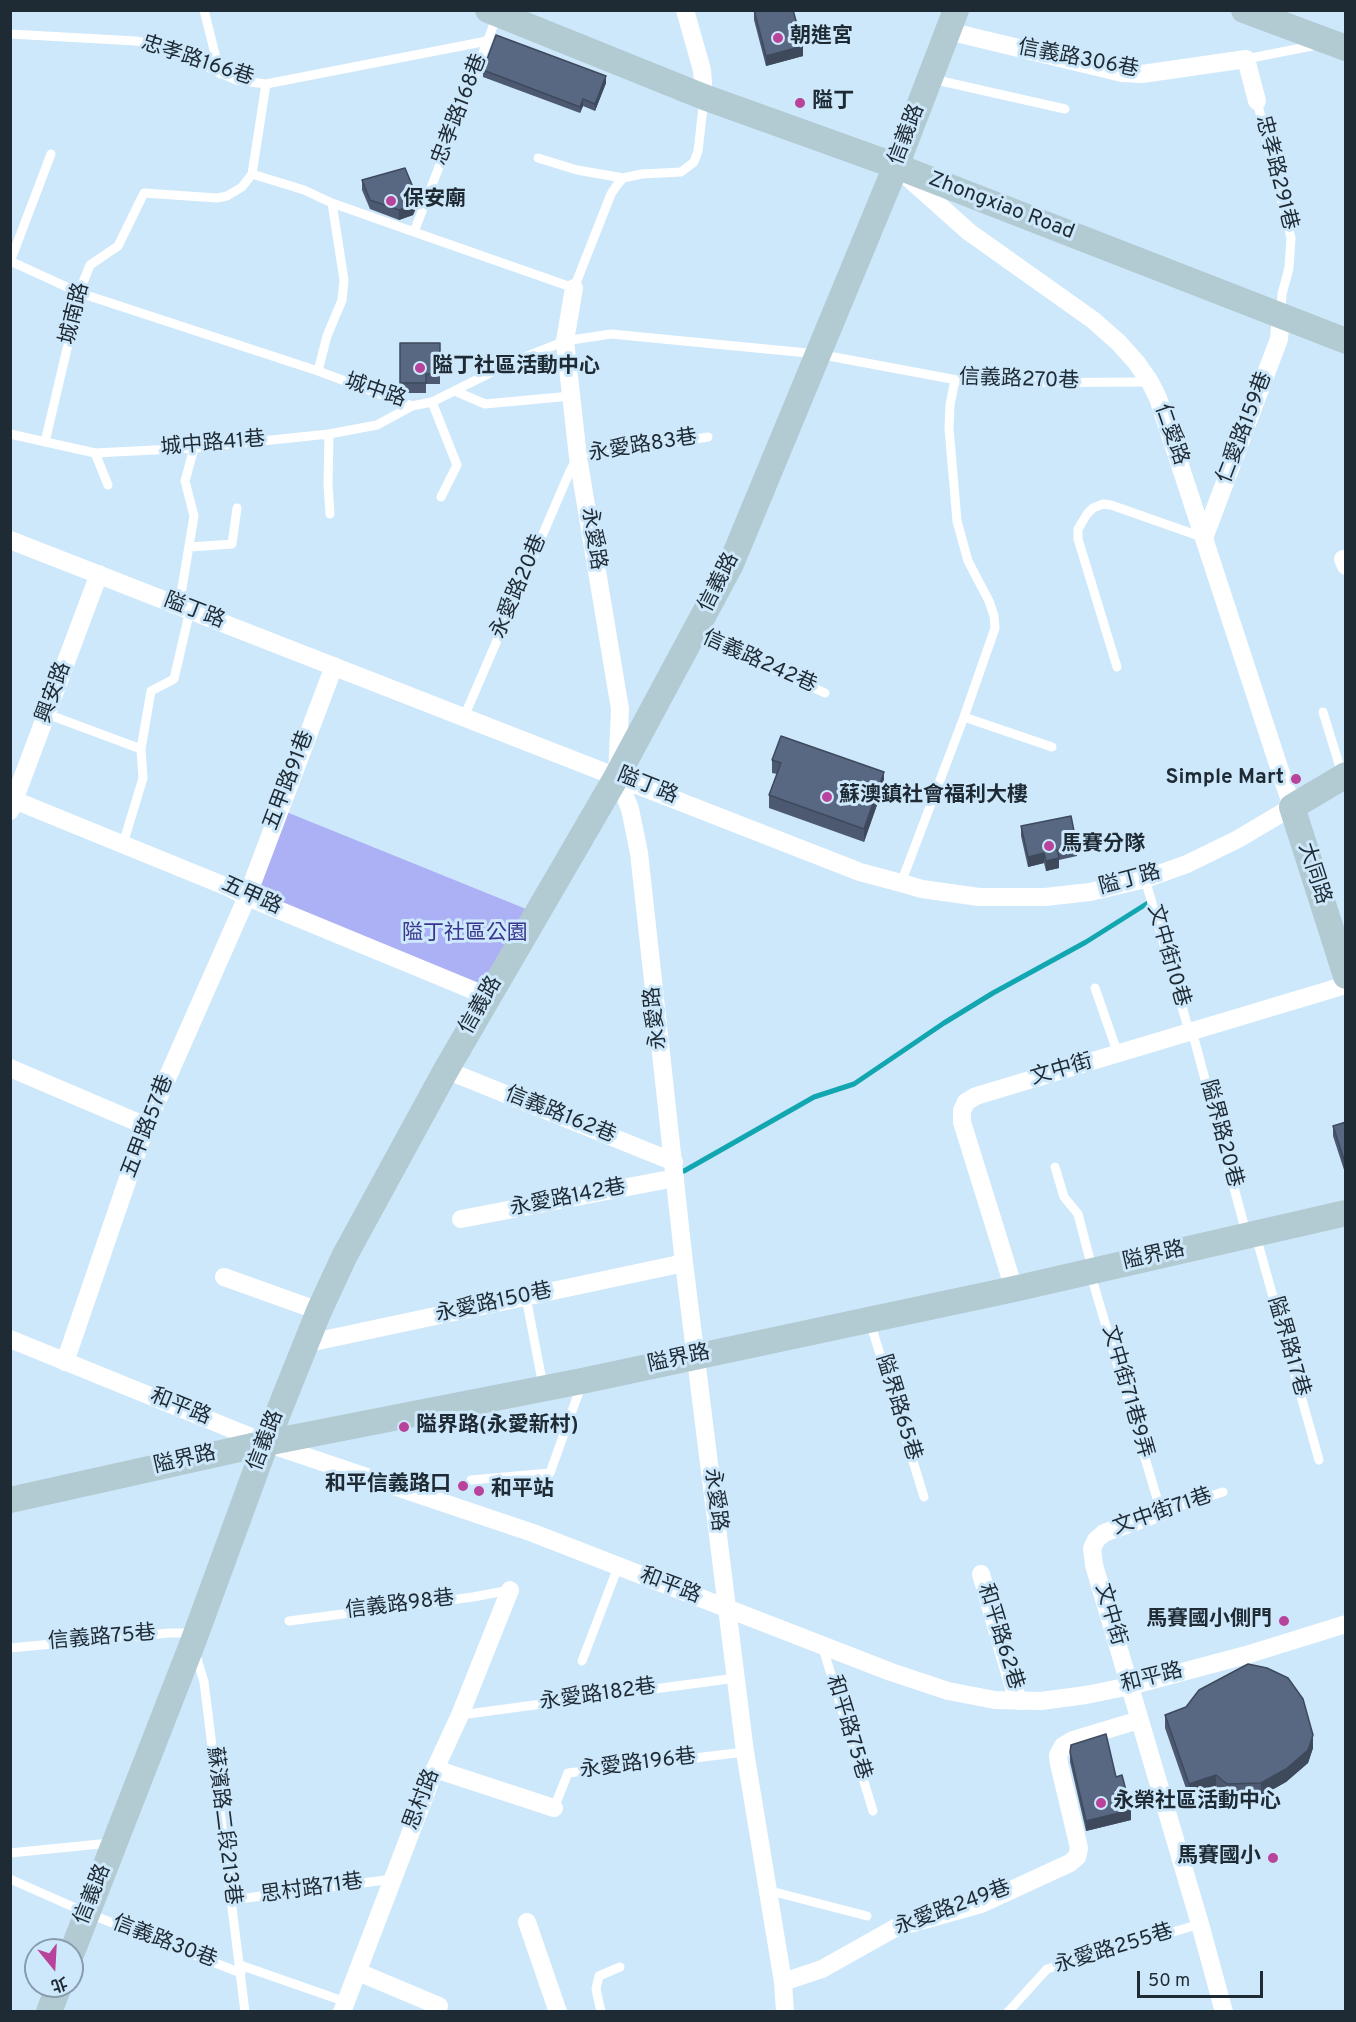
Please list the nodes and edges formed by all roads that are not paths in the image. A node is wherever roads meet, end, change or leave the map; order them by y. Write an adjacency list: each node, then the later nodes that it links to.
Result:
1 (204, 10): 10 (lane)
2 (685, 10): 13 (street)
3 (1244, 10): 8 (street)
4 (493, 12): 7 (lane, 忠孝路168巷); 13 (street, Zhongxiao Road)
5 (952, 21): 9 (street, 信義路306巷); 11 (street, 信義路)
6 (10, 34): 10 (lane, 忠孝路166巷)
7 (487, 41): 12 (lane, 忠孝路166巷); 22 (lane, 忠孝路168巷)
8 (1338, 45): 9 (lane, 信義路306巷)
9 (1246, 59): 14 (street)
10 (220, 74): 12 (lane, 忠孝路166巷)
11 (929, 78): 15 (lane); 18 (street, 信義路)
12 (266, 84): 19 (lane)
13 (704, 97): 18 (street, Zhongxiao Road); 20 (lane)
14 (1257, 101): 26 (lane, 忠孝路291巷)
15 (1065, 109)
16 (51, 154): 23 (lane)
17 (538, 158): 20 (lane)
18 (896, 166): 26 (street, Zhongxiao Road); 29 (street, 信義路); 32 (street, 仁愛路)
19 (252, 174): 21 (lane); 25 (lane, 城南路)
20 (624, 178): 24 (lane, 永愛路)
21 (332, 203): 22 (lane); 30 (lane)
22 (414, 232): 24 (lane)
23 (11, 261): 25 (lane, 城中路)
24 (574, 288): 28 (street, 永愛路)
25 (80, 293): 30 (lane, 城中路); 40 (lane, 城南路)
26 (1281, 317): 27 (street, Zhongxiao Road); 48 (street, 仁愛路159巷)
27 (1346, 340)
28 (565, 341): 29 (lane, 城中路); 33 (lane, 城中路); 34 (street, 永愛路)
29 (818, 354): 31 (lane, 信義路270巷); 53 (street, 信義路)
30 (318, 371): 36 (lane, 城中路)
31 (956, 380): 32 (lane, 信義路270巷); 60 (lane)
32 (1150, 382): 48 (street, 仁愛路)
33 (455, 390): 34 (lane); 35 (lane, 城中路)
34 (571, 396): 43 (street, 永愛路)
35 (432, 402): 36 (lane, 城中路); 45 (lane)
36 (412, 406): 38 (lane, 城中路41巷)
37 (10, 434): 40 (lane, 城中路41巷)
38 (329, 434): 41 (lane, 城中路41巷); 47 (lane)
39 (708, 437): 43 (lane, 永愛路83巷)
40 (45, 442): 42 (lane, 城中路41巷)
41 (194, 447): 42 (lane, 城中路41巷); 50 (lane)
42 (95, 453): 44 (lane)
43 (578, 457): 59 (lane, 永愛路20巷); 64 (street, 永愛路)
44 (108, 485)
45 (441, 496)
46 (237, 508): 50 (lane)
47 (330, 514)
48 (1204, 538): 55 (lane); 66 (street, 仁愛路)
49 (10, 540): 51 (street, 隘丁路)
50 (190, 547): 52 (lane)
51 (99, 574): 52 (street, 隘丁路); 58 (street, 興安路)
52 (184, 608): 54 (street, 隘丁路); 62 (lane)
53 (694, 633): 56 (lane, 信義路242巷); 64 (street, 信義路)
54 (334, 666): 59 (street, 隘丁路); 70 (street, 五甲路91巷)
55 (1117, 667)
56 (825, 693)
57 (1323, 712): 63 (lane)
58 (47, 714): 62 (lane); 65 (street, 興安路)
59 (464, 717): 64 (street, 隘丁路)
60 (964, 717): 61 (lane); 69 (lane)
61 (1052, 747)
62 (141, 749): 67 (lane)
63 (1344, 775): 66 (street)
64 (617, 776): 69 (street, 隘丁路); 74 (street, 信義路); 81 (street, 永愛路)
65 (12, 806): 67 (street, 五甲路)
66 (1292, 807): 68 (street, 隘丁路); 71 (street, 大同路)
67 (123, 844): 70 (street, 五甲路)
68 (1145, 879): 69 (street, 隘丁路); 75 (lane, 文中街10巷)
69 (901, 883)
70 (247, 897): 74 (street, 五甲路); 79 (street, 五甲路57巷)
71 (1346, 976)
72 (1346, 985): 75 (street, 文中街)
73 (1095, 988): 76 (lane)
74 (487, 996): 78 (street, 信義路)
75 (1191, 1032): 76 (street, 文中街); 84 (lane, 隘界路20巷)
76 (1118, 1054): 88 (street, 文中街)
77 (10, 1068): 79 (street)
78 (446, 1070): 81 (street, 信義路162巷); 90 (street, 信義路)
79 (146, 1126): 95 (street, 五甲路57巷)
80 (1055, 1167): 86 (lane, 文中街71巷9弄)
81 (675, 1170): 83 (street, 永愛路142巷); 85 (street, 永愛路)
82 (1346, 1213): 84 (street, 隘界路)
83 (461, 1219)
84 (1251, 1236): 86 (street, 隘界路); 99 (lane, 隘界路17巷)
85 (684, 1263): 89 (street, 永愛路150巷); 94 (street, 永愛路)
86 (1090, 1272): 88 (street, 隘界路); 104 (lane, 文中街71巷9弄)
87 (224, 1277): 90 (street)
88 (1014, 1289): 91 (street, 隘界路)
89 (526, 1297): 93 (street, 永愛路150巷); 97 (lane)
90 (319, 1311): 93 (street, 信義路)
91 (870, 1320): 94 (street, 隘界路); 102 (lane, 隘界路65巷)
92 (10, 1339): 95 (street, 和平路)
93 (304, 1344): 98 (street, 信義路)
94 (696, 1356): 96 (street, 隘界路); 109 (street, 永愛路)
95 (65, 1362): 98 (street, 和平路)
96 (582, 1381): 97 (street, 隘界路); 100 (lane)
97 (544, 1388): 98 (street, 隘界路)
98 (266, 1443): 103 (street, 隘界路); 106 (street, 和平路); 112 (street, 信義路)
99 (1319, 1460)
100 (471, 1480)
101 (1223, 1492): 104 (lane, 文中街71巷)
102 (924, 1497)
103 (10, 1500)
104 (1161, 1512): 105 (street, 文中街71巷)
105 (1094, 1565): 117 (street, 文中街)
106 (618, 1567): 109 (street, 和平路); 115 (lane)
107 (981, 1574): 118 (street, 和平路62巷)
108 (510, 1590): 110 (lane, 信義路98巷); 119 (street, 思村路)
109 (728, 1608): 113 (street, 和平路); 116 (street, 永愛路)
110 (289, 1621)
111 (1346, 1624): 117 (street, 和平路)
112 (194, 1637): 114 (lane, 信義路75巷); 125 (street, 信義路); 130 (lane, 蘇濱路二段213巷)
113 (822, 1645): 118 (street, 和平路); 124 (lane, 和平路75巷)
114 (10, 1648)
115 (582, 1661)
116 (736, 1678): 119 (lane, 永愛路182巷); 121 (street, 永愛路)
117 (1130, 1686): 118 (street, 和平路); 120 (street, 文中街)
118 (1018, 1701)
119 (460, 1715): 122 (street, 思村路)
120 (1139, 1720): 134 (street, 文中街); 139 (street, 永愛路249巷)
121 (745, 1752): 123 (lane, 永愛路196巷); 129 (street, 永愛路)
122 (435, 1768): 123 (street); 128 (street, 思村路)
123 (554, 1808)
124 (873, 1811)
125 (116, 1842): 126 (lane); 131 (street, 信義路)
126 (10, 1853)
127 (10, 1879): 131 (lane, 信義路30巷)
128 (393, 1879): 130 (lane, 思村路71巷); 138 (street, 思村路)
129 (767, 1890): 132 (lane); 139 (street, 永愛路)
130 (231, 1900): 137 (lane, 蘇濱路二段213巷)
131 (87, 1913): 135 (street, 信義路); 137 (lane, 信義路30巷)
132 (867, 1916)
133 (527, 1922): 143 (street)
134 (1200, 1923): 146 (lane, 永愛路255巷); 147 (street, 文中街)
135 (77, 1938)
136 (620, 1967): 144 (lane)
137 (241, 1969): 141 (lane, 信義路30巷); 142 (lane, 蘇濱路二段213巷)
138 (358, 1972): 140 (street); 141 (street, 思村路)
139 (783, 1982): 145 (street, 永愛路)
140 (440, 2006)
141 (344, 2007)
142 (246, 2012)
143 (558, 2012)
144 (601, 2012)
145 (785, 2012)
146 (1008, 2012)
147 (1224, 2012)

